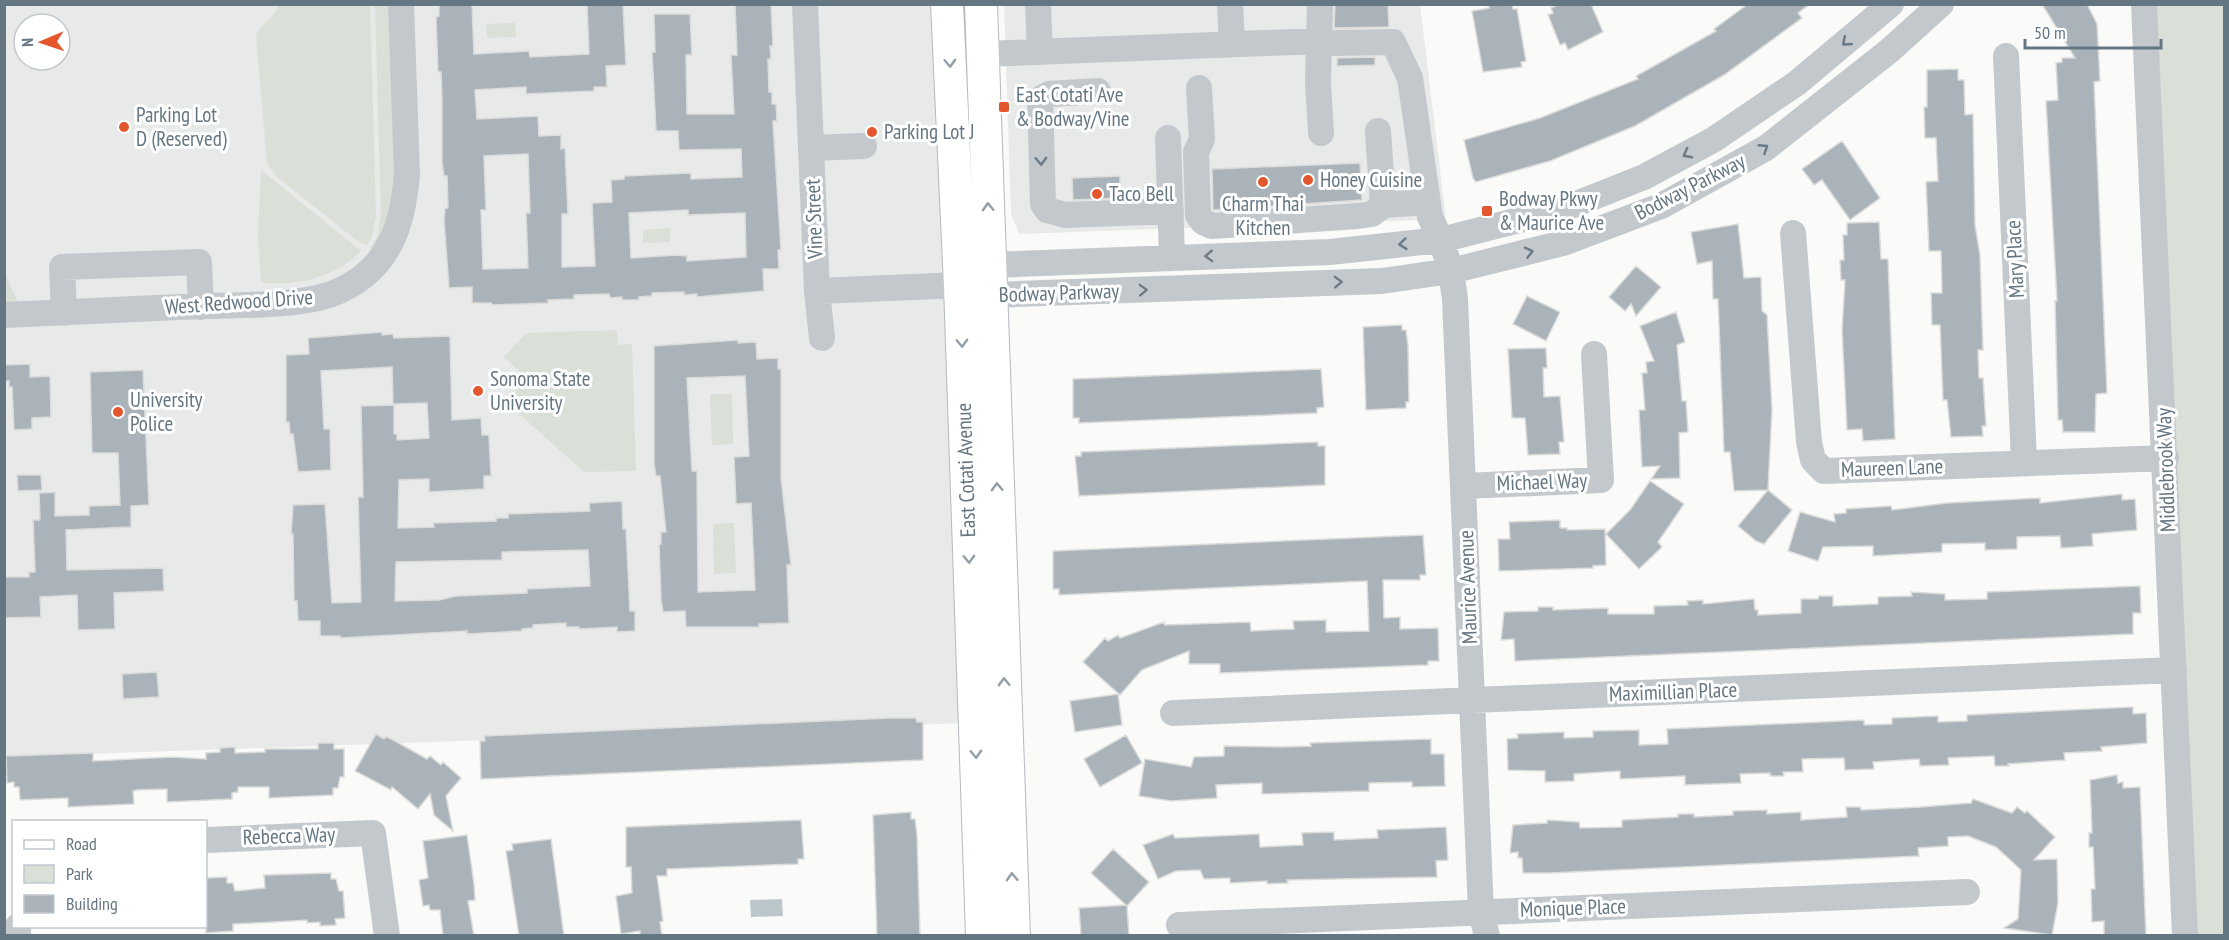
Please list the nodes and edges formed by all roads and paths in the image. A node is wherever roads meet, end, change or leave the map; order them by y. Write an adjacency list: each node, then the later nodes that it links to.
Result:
1 (401, 4): 33 (street, West Redwood Drive)
2 (805, 4): 22 (street, Vine Street)
3 (947, 4): 31 (main road, East Cotati Avenue, one-way to 31)
4 (981, 4): 14 (main road, East Cotati Avenue)
5 (1038, 4): 13 (street)
6 (1230, 4): 12 (street)
7 (1320, 4): 11 (street)
8 (1891, 4): 27 (street, Bodway Parkway, one-way to 27)
9 (1941, 4): 29 (street, Bodway Parkway, one-way to 9)
10 (2144, 4): 38 (street, Middlebrook Way)
11 (1319, 41): 12 (street); 19 (street); 23 (street, Maurice Avenue)
12 (1232, 44): 13 (street)
13 (1040, 52): 14 (street)
14 (983, 54): 30 (main road, East Cotati Avenue, one-way to 14)
15 (2006, 56): 39 (street, Mary Place)
16 (1199, 88): 24 (street)
17 (1098, 91): 25 (street, one-way to 25)
18 (1378, 131): 24 (street)
19 (1321, 134)
20 (1168, 138): 25 (street)
21 (864, 146): 22 (street)
22 (811, 148): 32 (street, Vine Street)
23 (1428, 202): 24 (street); 27 (street, Maurice Avenue)
24 (1383, 205)
25 (1171, 211): 28 (street)
26 (1793, 233): 39 (street, Maureen Lane)
27 (1441, 240): 28 (street, Bodway Parkway, one-way to 28); 29 (street, Maurice Avenue)
28 (1172, 257): 30 (street, Bodway Parkway)
29 (1451, 272): 30 (street, Bodway Parkway, one-way to 29); 40 (street, Maurice Avenue)
30 (990, 280): 31 (street, Bodway Parkway); 50 (main road, East Cotati Avenue, one-way to 30)
31 (960, 285): 32 (street); 49 (main road, East Cotati Avenue, one-way to 49)
32 (817, 291): 36 (street, Vine Street)
33 (201, 306): 34 (street, West Redwood Drive); 34 (street)
34 (64, 313): 35 (street, West Redwood Drive)
35 (4, 315)
36 (822, 338)
37 (1594, 354): 40 (street, Michael Way)
38 (2166, 458): 39 (street, Maureen Lane); 41 (street, Middlebrook Way)
39 (2024, 462)
40 (1464, 486): 42 (street, Maurice Avenue)
41 (2174, 670): 42 (street, Maximillian Place); 51 (street, Middlebrook Way)
42 (1472, 700): 43 (street, Maximillian Place); 46 (street, Maurice Avenue)
43 (1173, 713)
44 (207, 840): 48 (street, Rebecca Way)
45 (1967, 892): 46 (street, Monique Place)
46 (1484, 924): 47 (street, Monique Place)
47 (1179, 925)
48 (387, 936)
49 (982, 936)
50 (1014, 936)
51 (2185, 936)

